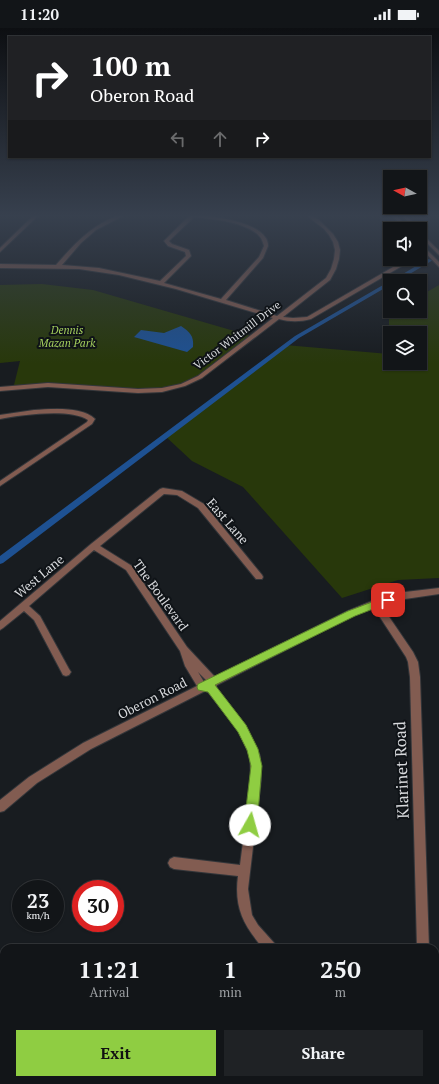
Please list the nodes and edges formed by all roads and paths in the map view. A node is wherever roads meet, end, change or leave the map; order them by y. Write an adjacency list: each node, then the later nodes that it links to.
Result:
1 (180, 264): 7 (street)
2 (254, 264): 8 (street)
3 (336, 264): 9 (street, Victor Whitmill Drive)
4 (0, 266): 5 (street)
5 (58, 266): 7 (street)
6 (399, 266): 9 (street)
7 (160, 284): 8 (street)
8 (222, 301): 9 (street)
9 (278, 317): 10 (street, Victor Whitmill Drive)
10 (0, 390)
11 (0, 418): 12 (street)
12 (0, 484)
13 (94, 546): 14 (street, East Lane); 17 (street, West Lane); 20 (street, The Boulevard)
14 (259, 577)
15 (439, 591): 16 (street, Oberon Road)
16 (375, 603): 20 (street, Oberon Road); 25 (street, Klarinet Road)
17 (24, 606): 18 (street, West Lane); 19 (street)
18 (0, 626)
19 (66, 672)
20 (209, 686): 21 (street, Oberon Road); 23 (street, The Boulevard)
21 (0, 807)
22 (174, 863): 23 (street)
23 (245, 871): 24 (street, The Boulevard)
24 (267, 944)
25 (423, 944)

